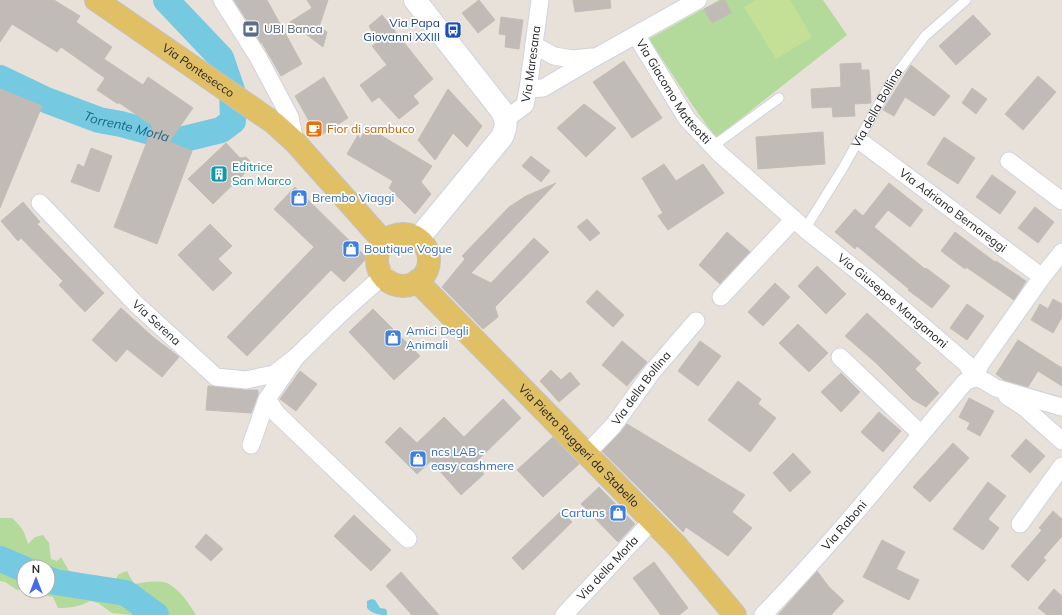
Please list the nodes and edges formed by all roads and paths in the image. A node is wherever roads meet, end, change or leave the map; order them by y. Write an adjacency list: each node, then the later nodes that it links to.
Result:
1 (222, 0): 15 (street, Via Pontesecco)
2 (415, 0): 14 (street)
3 (540, 0): 8 (street, Via Maresana)
4 (698, 0): 7 (street, Via Giacomo Matteotti)
5 (966, 0): 21 (lane, Via della Bollina)
6 (98, 1): 15 (main road, Via Pontesecco)
7 (636, 35): 10 (street, Via Giacomo Matteotti); 17 (street, Via Giacomo Matteotti)
8 (534, 45): 9 (street, Via Giacomo Matteotti); 11 (street, Via Maresana)
9 (554, 56): 10 (street, Via Giacomo Matteotti); 11 (street, Via Giacomo Matteotti)
10 (596, 57): 12 (street, Via Giacomo Matteotti)
11 (532, 62): 12 (street, Via Maresana)
12 (528, 89): 14 (street, Via Maresana)
13 (779, 98): 17 (lane, Via Giacomo Matteotti)
14 (506, 119): 22 (street)
15 (295, 142): 23 (main road, Via Pontesecco)
16 (864, 144): 26 (street, Via Adriano Bernareggi)
17 (713, 146): 21 (street, Via Giacomo Matteotti)
18 (1009, 161): 19 (street)
19 (1062, 201)
20 (40, 204): 30 (street, Via Serena)
21 (800, 224): 28 (street, Via della Bollina); 32 (street, Via Giuseppe Manganoni)
22 (418, 239): 23 (main road); 27 (main road)
23 (384, 242): 25 (main road)
24 (1062, 252): 26 (street)
25 (384, 275): 27 (main road); 30 (street)
26 (1042, 277): 32 (street)
27 (417, 281): 39 (main road, Via Pietro Ruggeri da Stabello)
28 (721, 297)
29 (696, 321): 39 (street, Via della Bollina)
30 (296, 357): 34 (street)
31 (840, 357): 36 (street)
32 (974, 378): 33 (street); 36 (street, Via Raboni)
33 (996, 388): 35 (street); 37 (street)
34 (267, 399): 38 (street); 43 (street)
35 (1062, 407)
36 (921, 434): 46 (street, Via Raboni)
37 (1062, 441)
38 (251, 445)
39 (586, 454): 41 (main road, Via Pietro Ruggeri da Stabello)
40 (1062, 466): 42 (street)
41 (652, 520): 44 (street, Via della Morla); 45 (main road, Via Pietro Ruggeri da Stabello)
42 (1020, 524)
43 (408, 539)
44 (564, 615)
45 (735, 615)
46 (763, 615)

